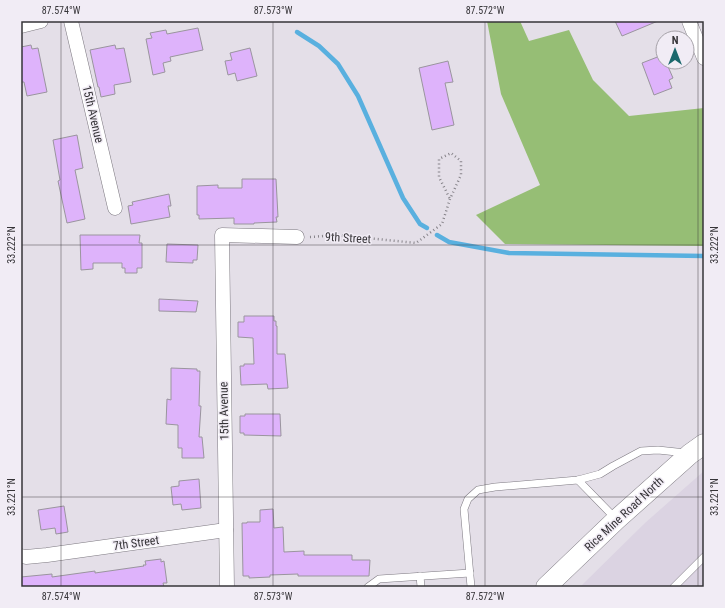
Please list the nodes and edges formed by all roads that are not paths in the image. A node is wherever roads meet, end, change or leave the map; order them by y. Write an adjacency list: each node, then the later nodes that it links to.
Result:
1 (41, 21): 4 (street)
2 (71, 21): 6 (street, 15th Avenue)
3 (689, 21): 5 (street)
4 (21, 26)
5 (704, 58)
6 (115, 208)
7 (297, 238): 11 (street, 15th Avenue)
8 (697, 449): 9 (lane); 10 (main road, Rice Mine Road North)
9 (578, 480): 10 (lane); 14 (lane)
10 (616, 520): 20 (main road, Rice Mine Road North)
11 (226, 530): 12 (street, 7th Street); 16 (street, 15th Avenue)
12 (21, 556)
13 (704, 557): 21 (lane)
14 (470, 573): 15 (lane); 19 (lane)
15 (420, 576): 17 (lane); 18 (lane)
16 (227, 587)
17 (368, 587)
18 (421, 587)
19 (471, 587)
20 (546, 587)
21 (674, 587)

